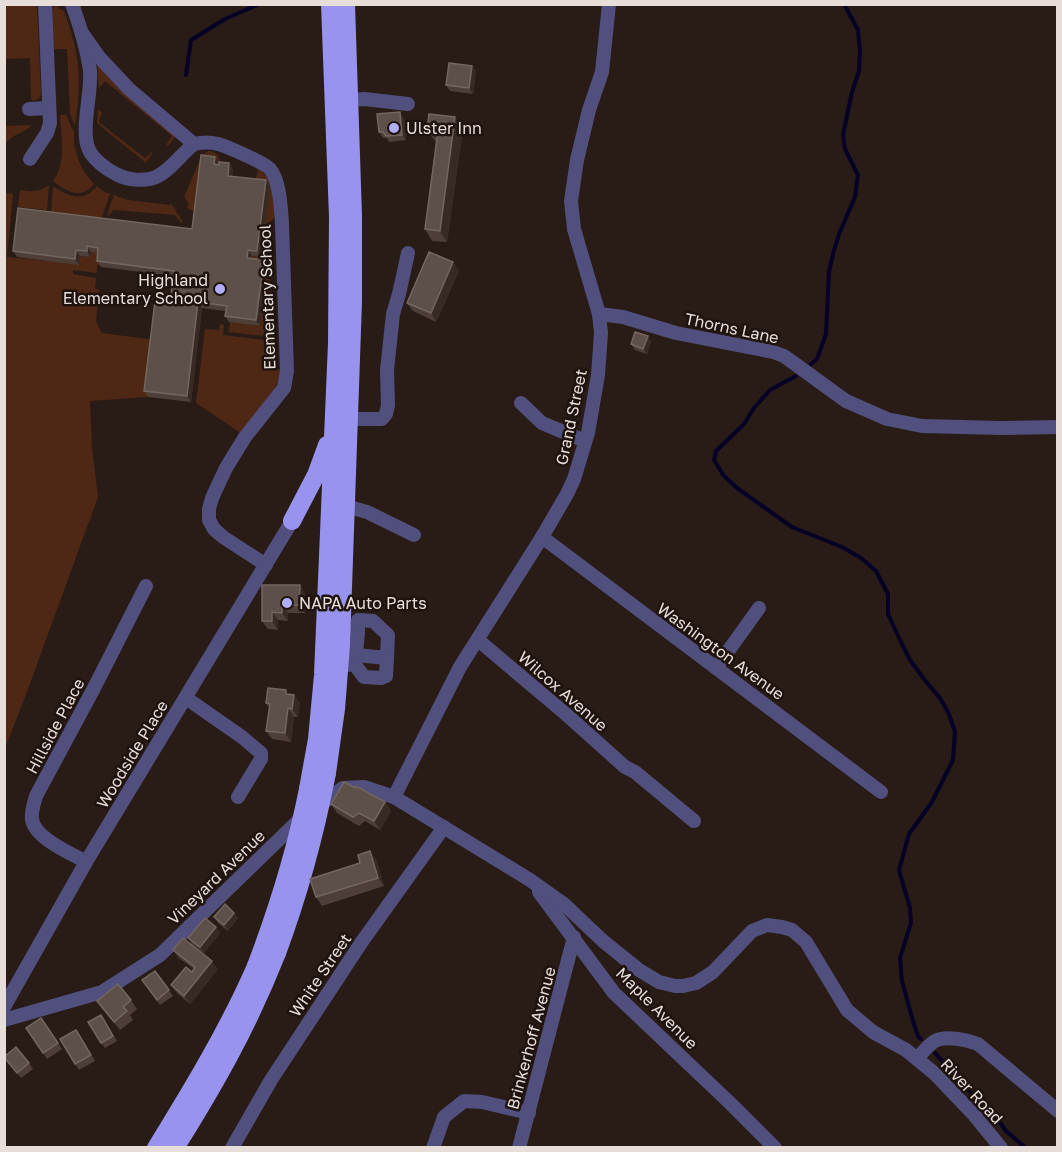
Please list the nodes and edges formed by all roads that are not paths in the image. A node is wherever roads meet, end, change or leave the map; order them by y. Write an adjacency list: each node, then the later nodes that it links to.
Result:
1 (45, 4): 9 (street)
2 (330, 4): 16 (highway)
3 (346, 4): 7 (highway)
4 (609, 4): 14 (street, Grand Street)
5 (73, 5): 6 (street)
6 (82, 33): 11 (street); 11 (street)
7 (349, 100): 8 (street); 16 (highway)
8 (408, 104)
9 (49, 108): 10 (street); 12 (street)
10 (29, 109)
11 (194, 144): 24 (street, Elementary School)
12 (30, 159)
13 (408, 253): 16 (street)
14 (599, 314): 17 (street, Thorns Lane); 18 (street, Grand Street)
15 (521, 403): 18 (street)
16 (342, 415): 19 (highway); 20 (highway); 21 (highway)
17 (1058, 427)
18 (585, 441): 23 (street, Grand Street)
19 (346, 506): 22 (street); 27 (highway)
20 (292, 521): 21 (highway); 24 (street, Woodside Place)
21 (330, 526): 46 (highway, bridge)
22 (414, 535)
23 (542, 537): 28 (street, Grand Street); 31 (street, Washington Avenue)
24 (266, 565): 32 (street, Woodside Place)
25 (146, 586): 38 (street, Hillside Place)
26 (759, 608): 31 (street)
27 (349, 631): 29 (street); 30 (highway)
28 (478, 640): 35 (street, Grand Street); 36 (street, Wilcox Avenue)
29 (387, 658): 30 (street); 30 (street)
30 (350, 662): 47 (highway, bridge)
31 (716, 668): 33 (street, Washington Avenue)
32 (186, 698): 34 (street); 38 (street, Woodside Place)
33 (881, 792)
34 (238, 796)
35 (394, 797): 37 (street, Vineyard Avenue); 42 (street, Vineyard Avenue)
36 (694, 821)
37 (444, 827): 39 (street, Vineyard Avenue); 48 (street, White Street)
38 (86, 862): 41 (street, Woodside Place)
39 (530, 880): 40 (street, Maple Avenue); 43 (street, River Road)
40 (574, 937): 45 (street, Brinkerhoff Avenue); 51 (street, Maple Avenue)
41 (4, 1007)
42 (4, 1020)
43 (917, 1059): 44 (street); 52 (street, River Road)
44 (1058, 1110)
45 (529, 1113): 49 (street); 50 (street, Brinkerhoff Avenue)
46 (156, 1148)
47 (175, 1148)
48 (232, 1148)
49 (434, 1148)
50 (519, 1148)
51 (775, 1148)
52 (1001, 1148)

